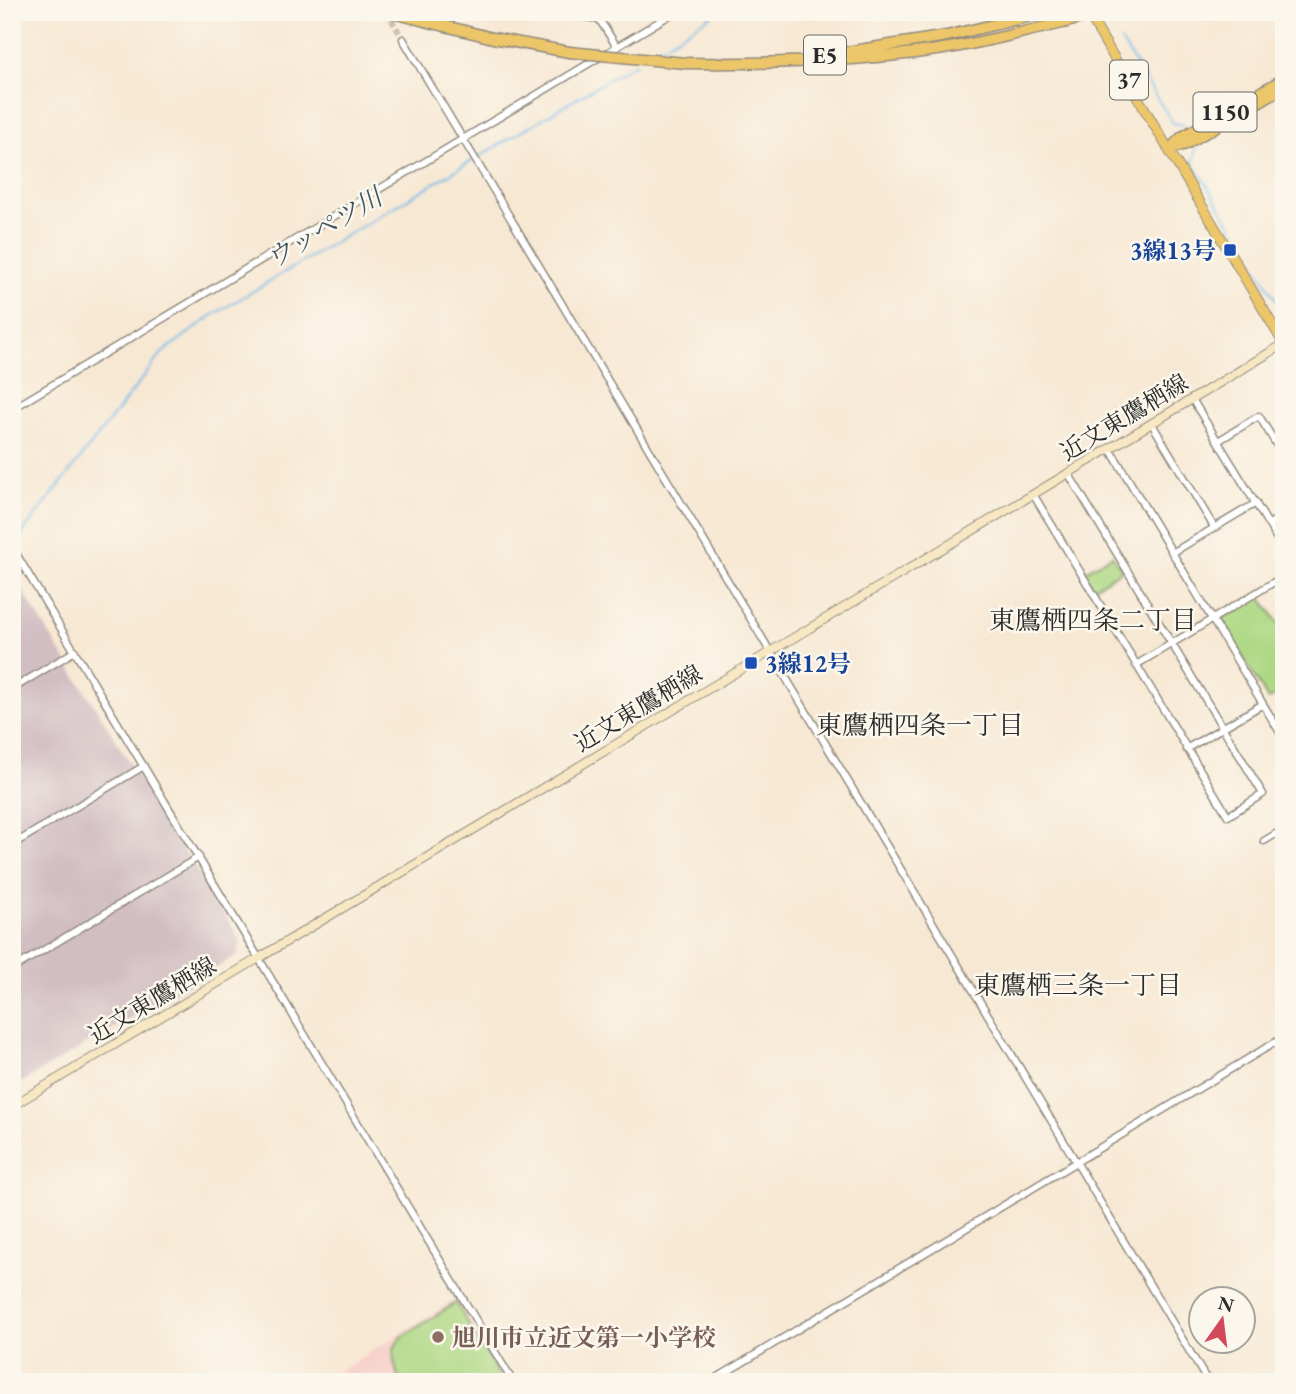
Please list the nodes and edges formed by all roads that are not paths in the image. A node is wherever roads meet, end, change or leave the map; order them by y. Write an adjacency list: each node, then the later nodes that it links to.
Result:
1 (389, 12): 9 (highway, E5, bridge)
2 (554, 12): 8 (street)
3 (675, 12): 8 (street)
4 (1047, 12): 9 (highway, E5)
5 (1087, 12): 13 (main road, 37)
6 (1102, 12): 9 (highway, E5, bridge)
7 (403, 39): 12 (street)
8 (617, 47): 12 (street)
9 (756, 64)
10 (1284, 79): 13 (highway, 1150)
11 (1284, 87): 13 (highway, 1150)
12 (463, 140): 16 (street); 34 (street)
13 (1170, 149): 14 (main road, 37)
14 (1284, 344): 15 (street, 近文東鷹栖線)
15 (1192, 399): 17 (street, 近文東鷹栖線); 18 (street)
16 (12, 409)
17 (1152, 424): 19 (street, 近文東鷹栖線); 26 (street)
18 (1218, 440): 20 (street); 23 (street)
19 (1110, 449): 21 (street, 近文東鷹栖線); 29 (street)
20 (1284, 457)
21 (1068, 473): 22 (street, 近文東鷹栖線); 32 (street)
22 (1033, 494): 34 (street, 近文東鷹栖線); 35 (street)
23 (1255, 503): 25 (street); 26 (street)
24 (1284, 515): 25 (street)
25 (1269, 524): 28 (street)
26 (1214, 527): 29 (street)
27 (12, 547): 33 (street)
28 (1284, 550)
29 (1172, 553): 31 (street)
30 (1284, 576): 31 (street)
31 (1212, 620): 32 (street); 37 (street)
32 (1171, 644): 35 (street); 38 (street)
33 (75, 652): 36 (street); 41 (street)
34 (770, 652): 46 (street, 近文東鷹栖線); 50 (street)
35 (1136, 665): 40 (street)
36 (12, 689)
37 (1263, 704): 38 (street); 39 (street)
38 (1223, 727): 40 (street); 40 (street)
39 (1284, 739)
40 (1186, 748)
41 (144, 766): 44 (street); 45 (street)
42 (1283, 831): 43 (street)
43 (1264, 841)
44 (12, 845)
45 (199, 857): 46 (street); 47 (street)
46 (259, 957): 49 (street, 近文東鷹栖線); 51 (street)
47 (12, 970)
48 (1284, 1037): 50 (street)
49 (12, 1106)
50 (1076, 1162): 52 (street); 53 (street)
51 (513, 1382)
52 (710, 1382)
53 (1208, 1382)

